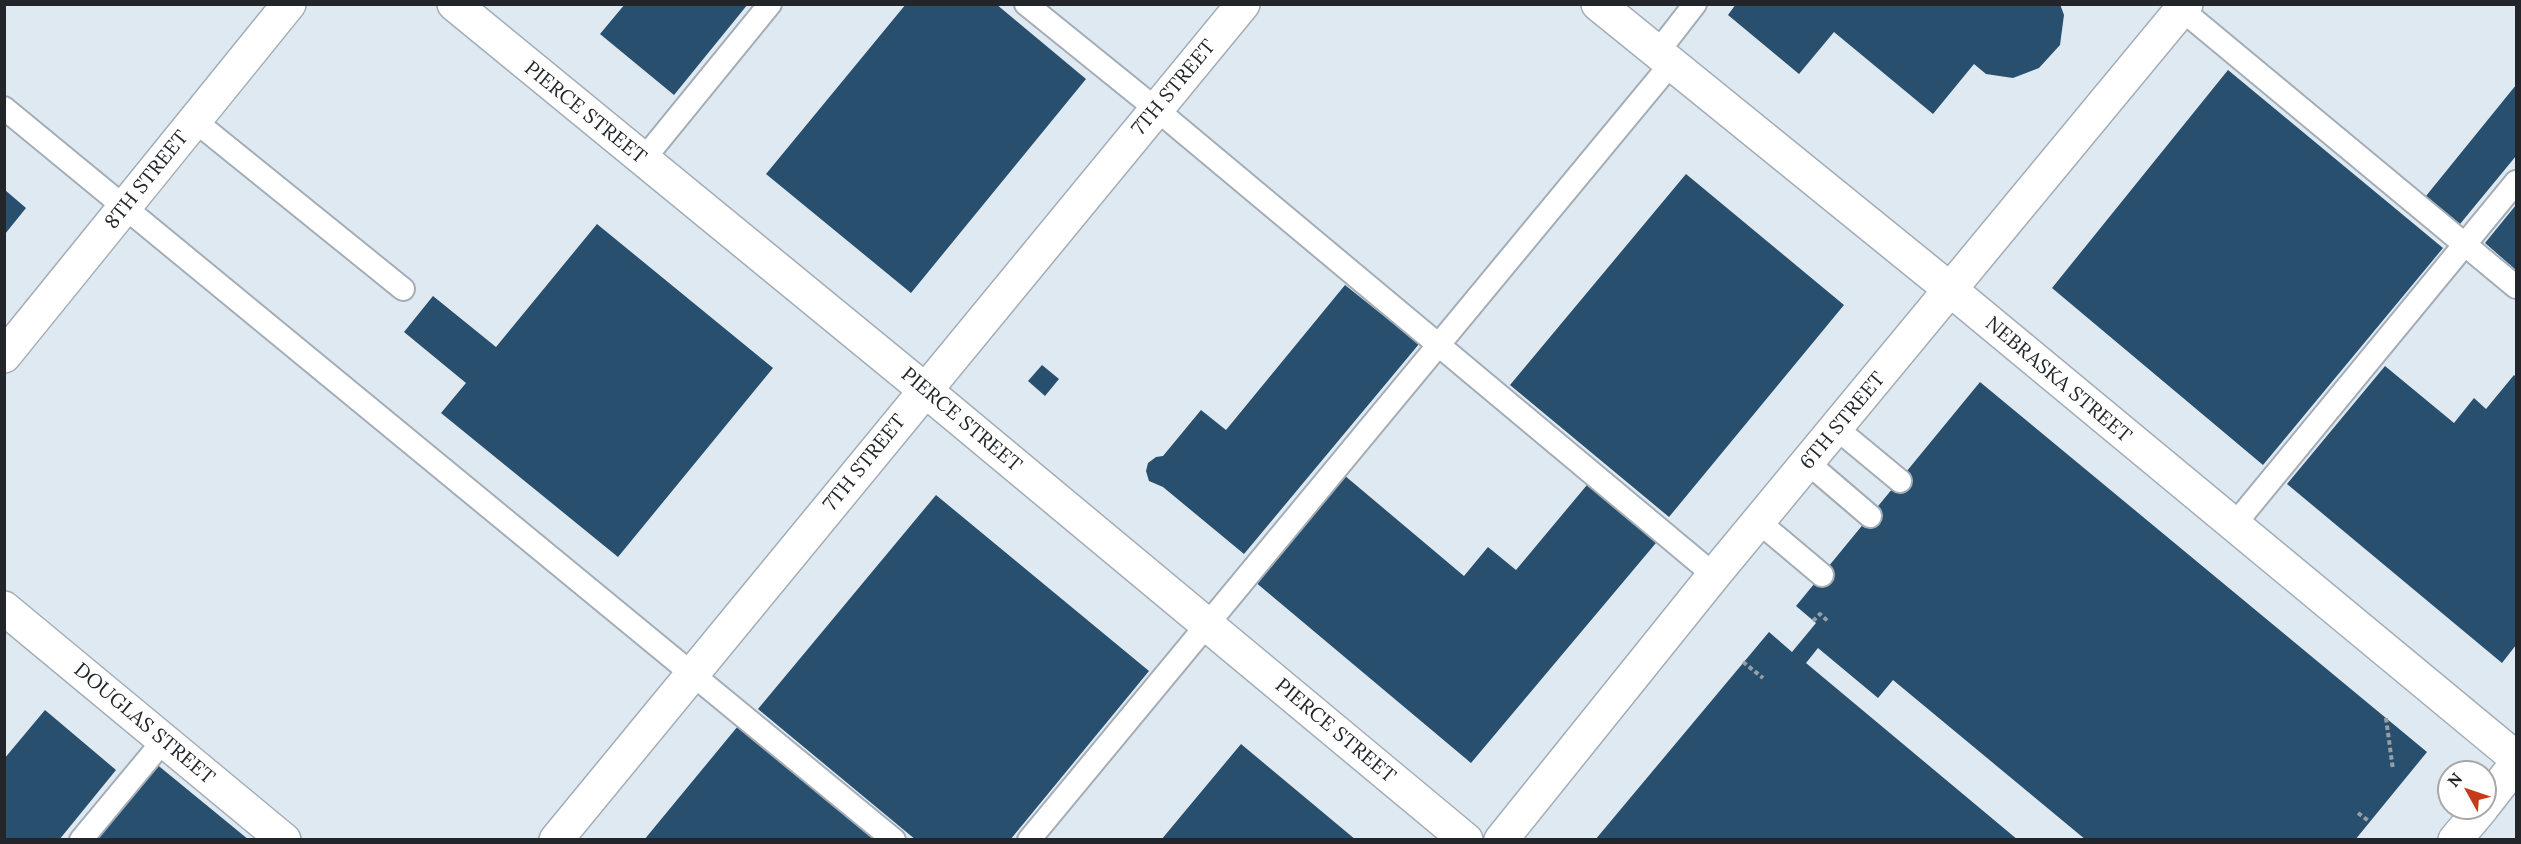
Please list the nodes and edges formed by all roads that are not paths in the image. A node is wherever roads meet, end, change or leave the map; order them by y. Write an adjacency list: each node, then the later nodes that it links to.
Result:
1 (289, 4): 12 (main road, 8TH STREET)
2 (454, 4): 13 (main road, PIERCE STREET)
3 (770, 4): 13 (lane)
4 (1026, 4): 11 (lane)
5 (1243, 4): 11 (main road, 7TH STREET)
6 (1598, 4): 9 (main road, NEBRASKA STREET)
7 (1695, 4): 9 (lane)
8 (2180, 6): 16 (lane); 19 (main road, 6TH STREET)
9 (1663, 59): 19 (main road, NEBRASKA STREET); 20 (lane)
10 (4, 108): 15 (lane)
11 (1156, 109): 20 (lane); 22 (main road, 7TH STREET)
12 (195, 121): 15 (main road, 8TH STREET); 18 (lane)
13 (643, 160): 22 (main road, PIERCE STREET)
14 (2517, 182): 16 (lane)
15 (126, 208): 21 (main road, 8TH STREET); 33 (lane)
16 (2465, 244): 17 (lane); 28 (lane)
17 (2517, 287)
18 (403, 289)
19 (1952, 291): 23 (main road, 6TH STREET); 28 (main road, NEBRASKA STREET)
20 (1439, 344): 29 (lane); 32 (lane)
21 (4, 356)
22 (925, 390): 32 (main road, PIERCE STREET); 33 (main road, 7TH STREET)
23 (1836, 428): 24 (main road, 6TH STREET); 25 (lane)
24 (1808, 464): 26 (lane); 27 (main road, 6TH STREET)
25 (1900, 481)
26 (1870, 516)
27 (1759, 522): 29 (main road, 6TH STREET); 30 (lane)
28 (2234, 525): 35 (main road, NEBRASKA STREET)
29 (1714, 574): 45 (main road, 6TH STREET)
30 (1822, 575)
31 (4, 608): 34 (main road, DOUGLAS STREET)
32 (1207, 626): 43 (lane); 44 (main road, PIERCE STREET)
33 (692, 674): 41 (main road, 7TH STREET); 42 (lane)
34 (164, 740): 39 (lane); 40 (main road, DOUGLAS STREET)
35 (2517, 758)
36 (2517, 764): 37 (main road)
37 (2497, 789)
38 (2472, 820): 46 (main road)
39 (81, 840)
40 (284, 840)
41 (556, 840)
42 (894, 840)
43 (1029, 840)
44 (1466, 840)
45 (1501, 840)
46 (2455, 840)

